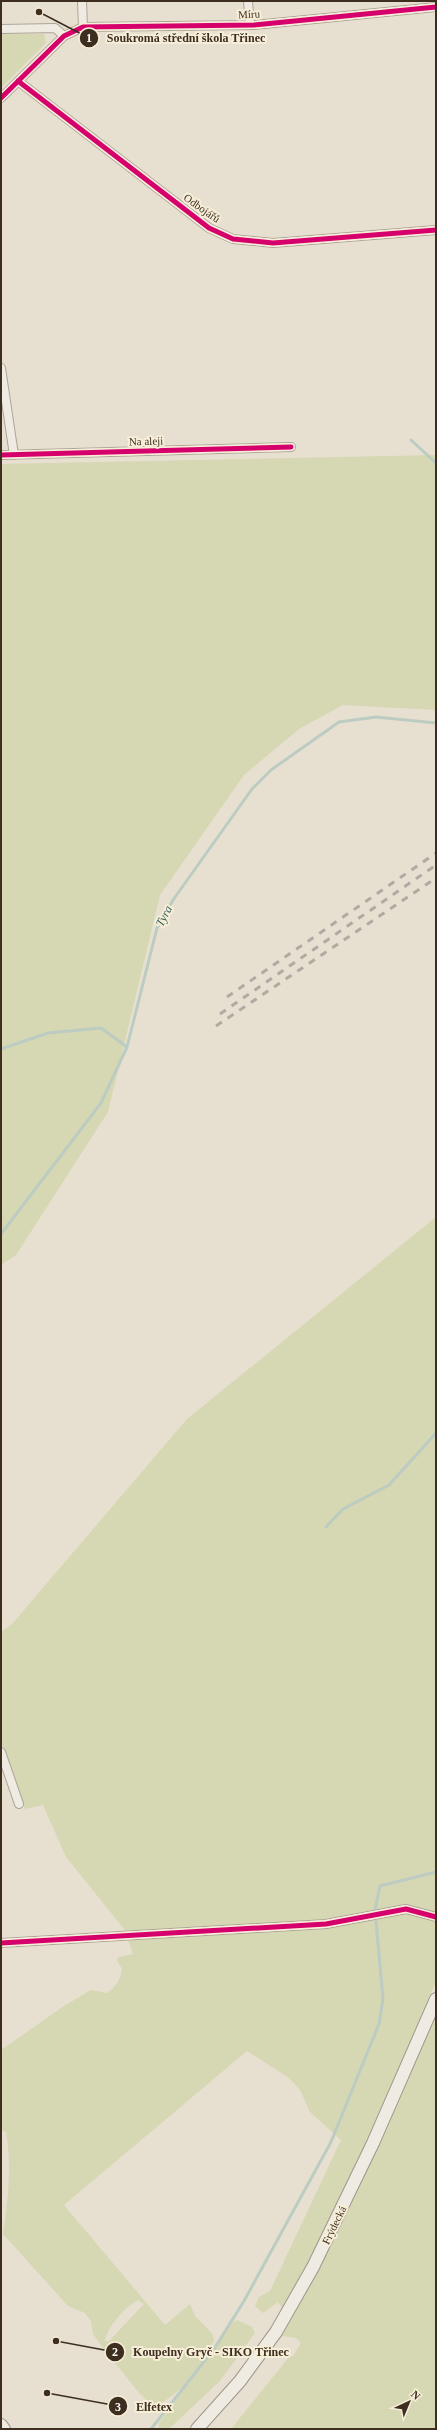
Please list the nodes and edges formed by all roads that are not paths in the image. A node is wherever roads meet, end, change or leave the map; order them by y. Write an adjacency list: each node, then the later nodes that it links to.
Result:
1 (82, 1): 5 (street)
2 (248, 1): 4 (street)
3 (436, 7): 4 (street, Míru)
4 (250, 24): 5 (street, Míru)
5 (83, 27): 7 (street, Míru)
6 (1, 29): 7 (street)
7 (64, 36): 8 (street, Míru)
8 (18, 81): 9 (street, Míru); 10 (street, Odbojářů)
9 (1, 98)
10 (436, 230)
11 (1, 368): 14 (street)
12 (291, 446): 14 (street, Na aleji)
13 (1, 455): 14 (street, Na aleji)
14 (14, 455)
15 (1, 1752): 16 (street)
16 (19, 1804)
17 (436, 1917): 18 (street)
18 (1, 1943)
19 (436, 1999): 22 (main road, Frýdecká)
20 (1, 2425): 21 (main road)
21 (4, 2429)
22 (197, 2429)

